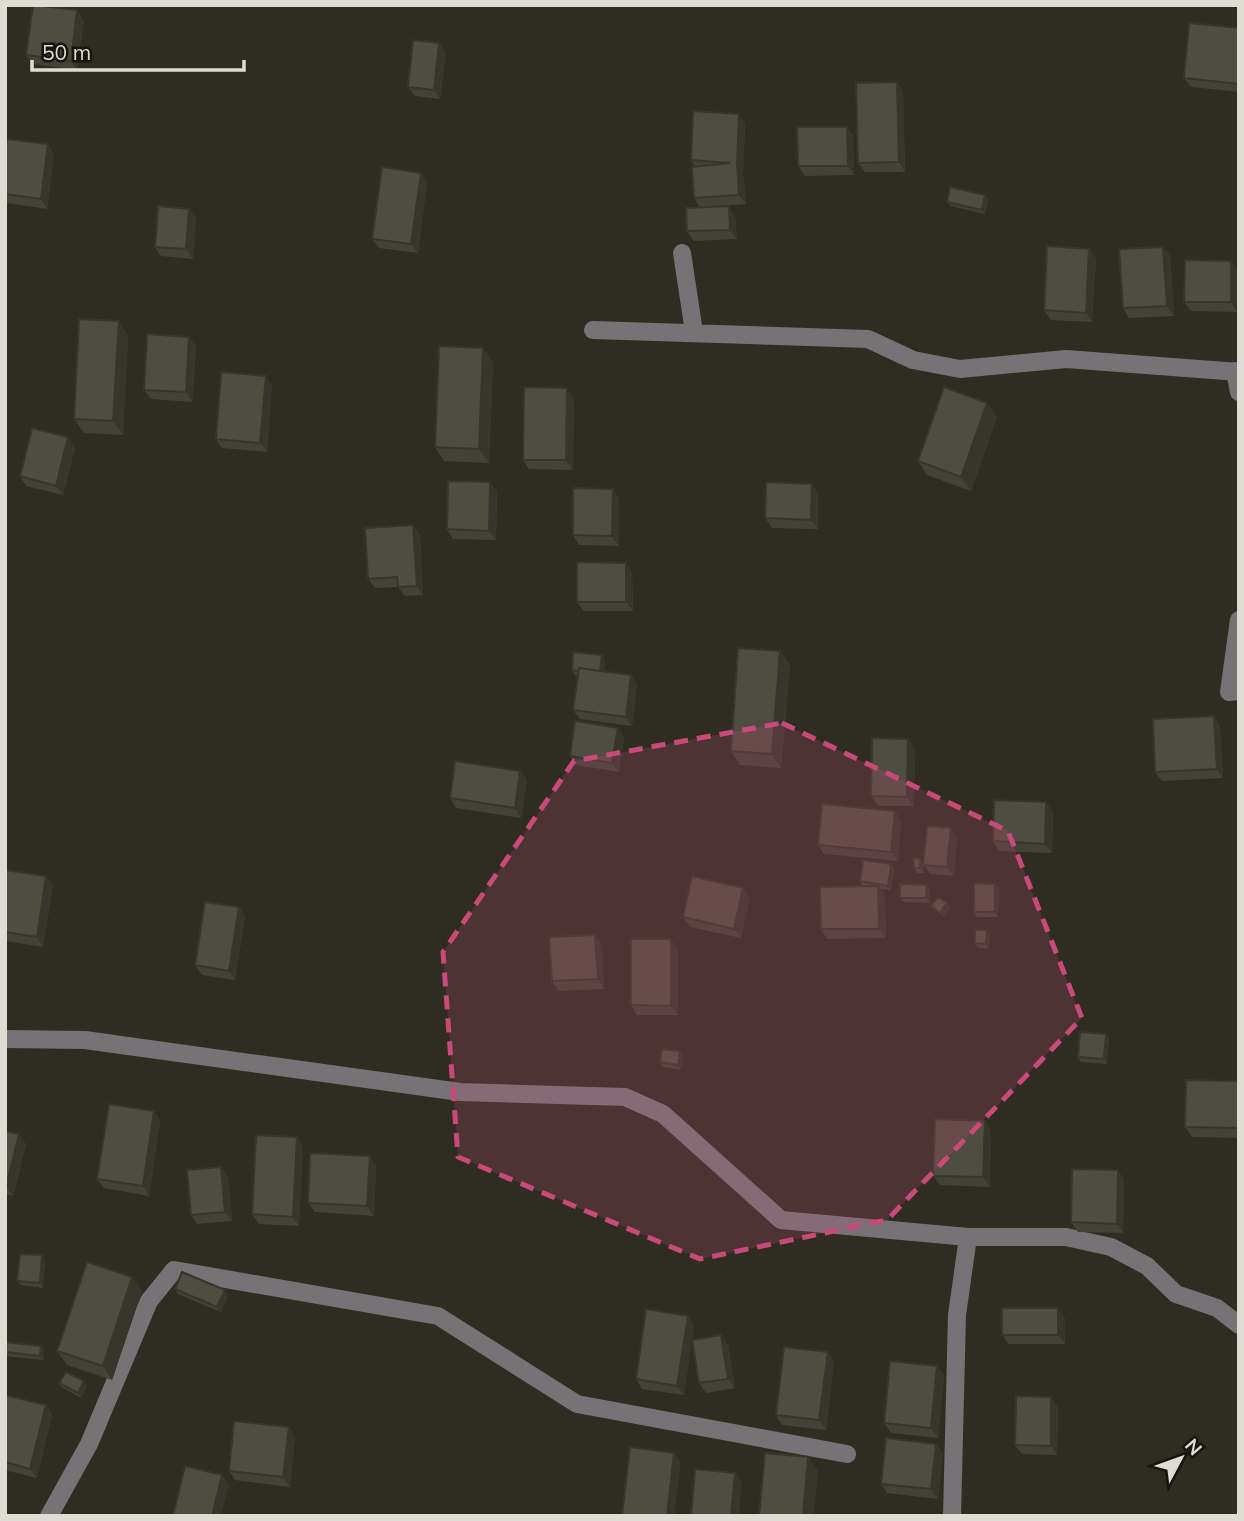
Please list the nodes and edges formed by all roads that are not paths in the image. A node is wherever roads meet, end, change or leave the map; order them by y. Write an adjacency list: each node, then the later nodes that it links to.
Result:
1 (682, 253): 3 (street)
2 (593, 330): 3 (street)
3 (694, 332): 4 (street)
4 (1237, 372): 5 (street)
5 (1239, 392)
6 (1239, 620): 7 (street)
7 (1239, 691)
8 (5, 1039): 9 (street)
9 (968, 1237): 10 (street); 13 (street)
10 (1239, 1325)
11 (847, 1454): 12 (street)
12 (49, 1516)
13 (952, 1516)

